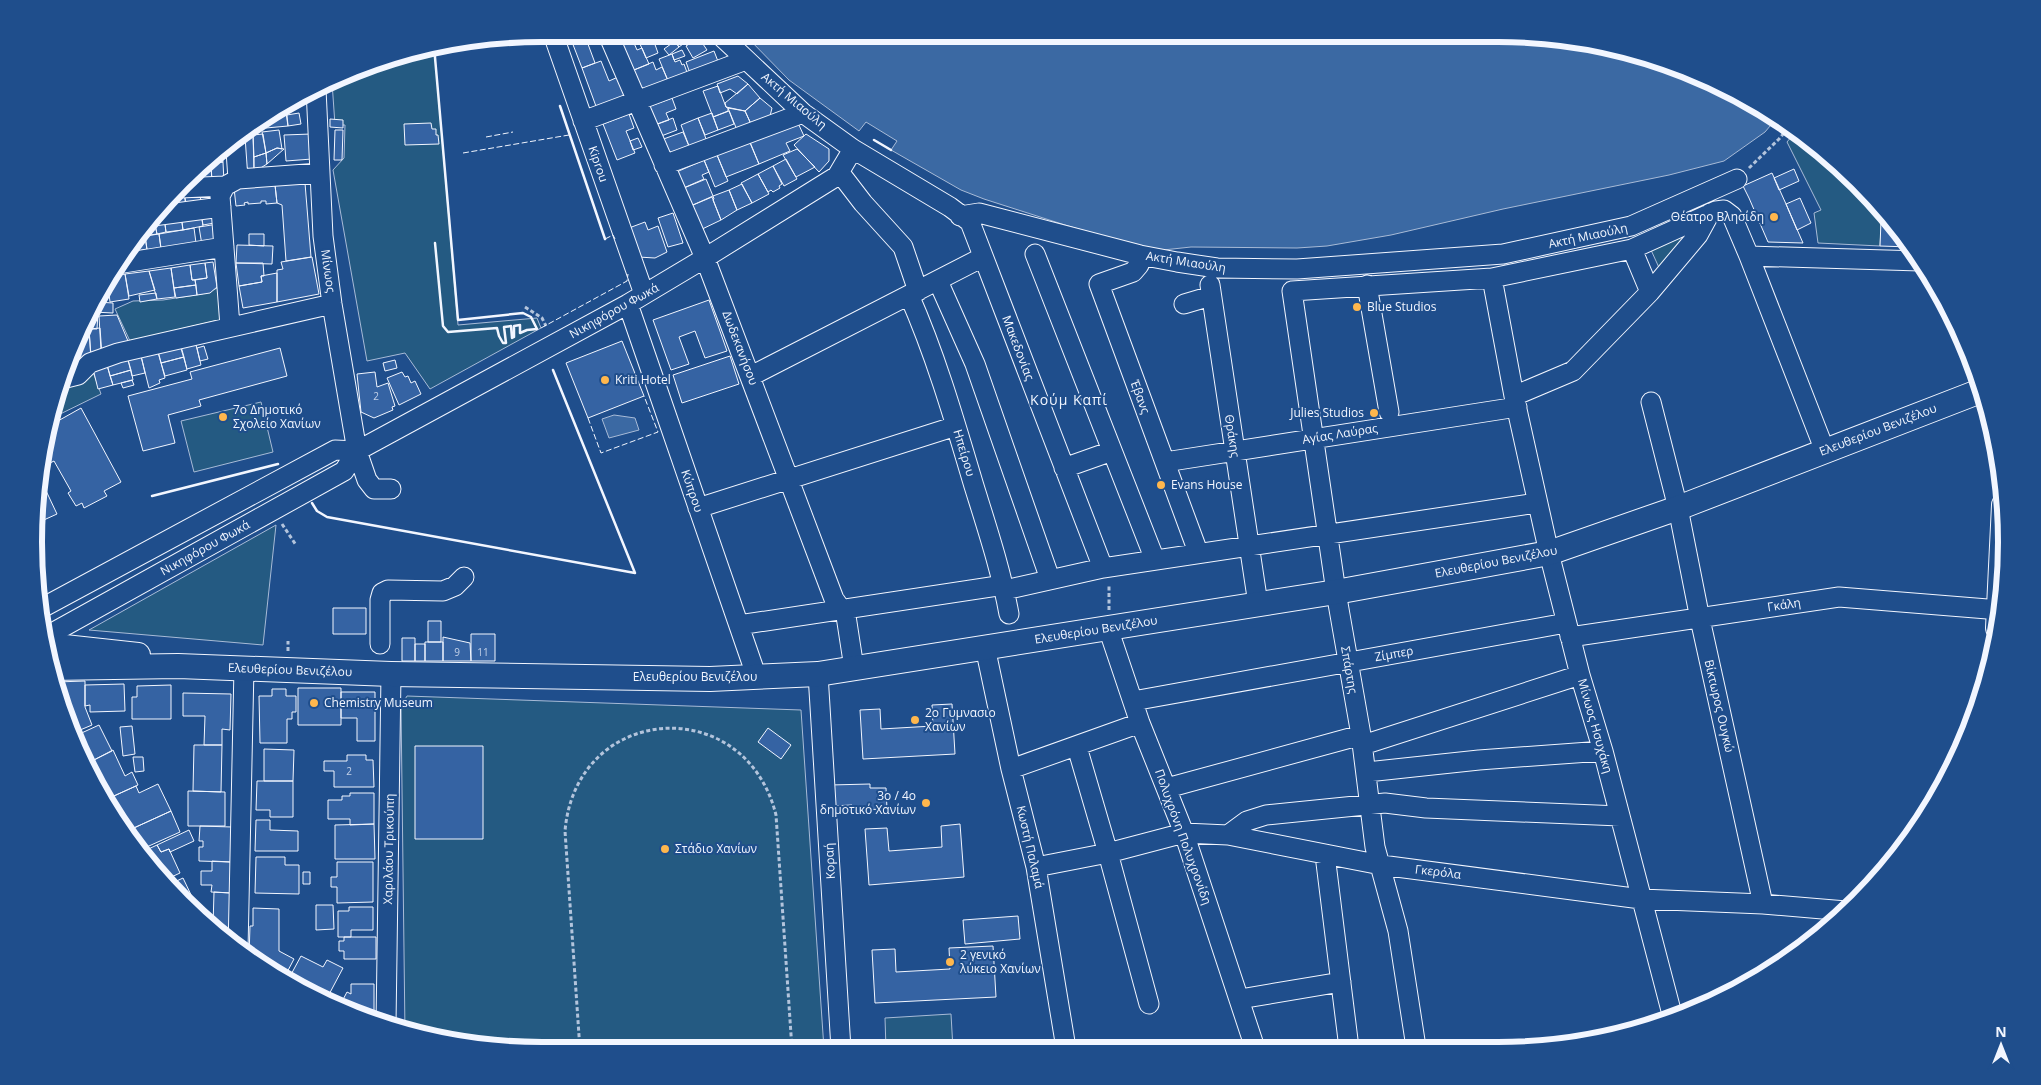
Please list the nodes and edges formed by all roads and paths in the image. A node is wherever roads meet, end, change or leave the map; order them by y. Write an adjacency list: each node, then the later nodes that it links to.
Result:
1 (556, 42): 8 (street, Kiprou)
2 (611, 42): 6 (street, Δωδεκανήσου)
3 (727, 42): 4 (street, Ακτή Μιαούλη)
4 (746, 60): 6 (street); 7 (street, Ακτή Μιαούλη)
5 (316, 96): 14 (street, Μίνωος)
6 (636, 101): 8 (street); 13 (street, Δωδεκανήσου)
7 (803, 113): 12 (street, Ακτή Μιαούλη); 13 (street)
8 (583, 121): 38 (street, Kiprou)
9 (1784, 133): 10 (path)
10 (1779, 139)
11 (235, 149): 17 (street)
12 (853, 149): 15 (street, Νικηφόρου Φωκά); 22 (street, Ακτή Μιαούλη)
13 (664, 165): 28 (street, Δωδεκανήσου)
14 (320, 173): 17 (street); 39 (street, Μίνωος)
15 (840, 173): 28 (street, Νικηφόρου Φωκά); 37 (street, Ηπείρου)
16 (1737, 179): 22 (street, Ακτή Μιαούλη)
17 (231, 183): 18 (street); 19 (street)
18 (194, 185)
19 (221, 207): 21 (street); 23 (street)
20 (1717, 212): 24 (street, Ακτή Μιαούλη); 26 (street); 36 (street, Αγίας Λαύρας)
21 (166, 214)
22 (960, 216): 27 (street, Μακεδονίας)
23 (224, 247): 29 (street); 42 (street)
24 (1632, 249): 32 (street, Ακτή Μιαούλη); 36 (street)
25 (1035, 254): 53 (street)
26 (1749, 256): 30 (street); 55 (street)
27 (984, 257): 33 (street); 57 (street, Μακεδονίας)
28 (705, 258): 38 (street, Νικηφόρου Φωκά); 45 (street, Δωδεκανήσου)
29 (129, 262)
30 (1912, 262)
31 (1139, 265): 56 (street, Έβανς)
32 (1492, 278): 34 (street, Ακτή Μιαούλη); 47 (street, Μίνωος Ησυχάκη)
33 (938, 281): 37 (street); 72 (street)
34 (1367, 285): 35 (street, Ακτή Μιαούλη); 49 (street)
35 (1292, 291): 51 (street, Σπάρτης)
36 (1650, 292): 47 (street, Αγίας Λαύρας)
37 (913, 293): 45 (street); 50 (street, Ηπείρου)
38 (636, 299): 52 (street, Νικηφόρου Φωκά); 61 (street, Κύπρου)
39 (332, 304): 42 (street); 52 (street, Μίνωος)
40 (1184, 304): 54 (street, Θράκης)
41 (525, 307): 43 (path)
42 (230, 326): 44 (street)
43 (546, 326)
44 (71, 376)
45 (751, 376): 58 (street, Δωδεκανήσου)
46 (1975, 393): 55 (main road, Ελευθερίου Βενιζέλου)
47 (1515, 402): 51 (street, Αγίας Λαύρας); 60 (street, Μίνωος Ησυχάκη)
48 (1651, 402): 62 (street, Βίκτωρος Ουγκώ)
49 (1389, 412)
50 (956, 426): 58 (street); 73 (street, Ηπείρου)
51 (1314, 438): 54 (street, Αγίας Λαύρας); 64 (street, Σπάρτης)
52 (357, 451): 59 (street, Μίνωος); 63 (street, Νικηφόρου Φωκά); 76 (street, Νικηφόρου Φωκά)
53 (1112, 451): 57 (street); 69 (street)
54 (1235, 451): 56 (street, Αγίας Λαύρας); 66 (street, Θράκης)
55 (1825, 451): 62 (main road, Ελευθερίου Βενιζέλου)
56 (1165, 462): 67 (street, Έβανς)
57 (1064, 468): 70 (street, Μακεδονίας)
58 (790, 480): 61 (street); 77 (street, Δωδεκανήσου)
59 (391, 489)
60 (1537, 503): 64 (street); 68 (street, Μίνωος Ησυχάκη)
61 (698, 508): 81 (street, Κύπρου)
62 (1678, 508): 68 (main road, Ελευθερίου Βενιζέλου); 80 (street, Βίκτωρος Ουγκώ)
63 (273, 511): 65 (path); 84 (street, Νικηφόρου Φωκά)
64 (1328, 533): 66 (street); 74 (street, Σπάρτης)
65 (296, 545)
66 (1249, 545): 67 (street); 75 (street, Θράκης)
67 (1198, 552): 69 (street)
68 (1549, 554): 74 (main road, Ελευθερίου Βενιζέλου); 83 (street, Μίνωος Ησυχάκη)
69 (1155, 560): 70 (street)
70 (1103, 568): 72 (street)
71 (464, 577): 85 (street)
72 (1050, 578): 73 (street)
73 (1004, 587): 77 (street); 78 (street, Ηπείρου)
74 (1336, 592): 75 (main road, Ελευθερίου Βενιζέλου); 88 (street, Σπάρτης)
75 (1258, 604): 82 (main road, Ελευθερίου Βενιζέλου)
76 (47, 610)
77 (842, 610): 81 (street); 92 (street, Δωδεκανήσου)
78 (1009, 614)
79 (1993, 615): 80 (street, Γκάλη)
80 (1700, 619): 83 (street, Γκάλη); 114 (street, Βίκτωρος Ουγκώ)
81 (739, 625): 96 (street, Κύπρου)
82 (1108, 628): 87 (main road, Ελευθερίου Βενιζέλου); 97 (street, Πολυχρόνη Πολυχρονίδη)
83 (1568, 630): 88 (street, Ζίμπερ); 95 (street, Μίνωος Ησυχάκη)
84 (51, 634)
85 (380, 644)
86 (53, 646): 89 (main road, Ελευθερίου Βενιζέλου)
87 (985, 647): 92 (main road, Ελευθερίου Βενιζέλου); 102 (street, Κωστή Παλαμά)
88 (1347, 662): 97 (street, Ζίμπερ); 99 (street, Σπάρτης)
89 (178, 666): 90 (main road, Ελευθερίου Βενιζέλου); 91 (main road, Ελευθερίου Βενιζέλου)
90 (244, 667): 93 (main road, Ελευθερίου Βενιζέλου); 116 (street)
91 (59, 668)
92 (854, 668): 94 (main road, Ελευθερίου Βενιζέλου)
93 (391, 674): 96 (main road, Ελευθερίου Βενιζέλου); 121 (street, Χαριλάου Τρικούπη)
94 (818, 674): 96 (main road, Ελευθερίου Βενιζέλου); 124 (street, Κοραή)
95 (1580, 675): 99 (street); 101 (street, Μίνωος Ησυχάκη)
96 (757, 678)
97 (1133, 701): 98 (street, Πολυχρόνη Πολυχρονίδη)
98 (1140, 723): 100 (street); 104 (street, Πολυχρόνη Πολυχρονίδη)
99 (1362, 740): 103 (street, Σπάρτης); 104 (street)
100 (1077, 746): 102 (street); 109 (street)
101 (1603, 751): 103 (street); 106 (street, Μίνωος Ησυχάκη)
102 (1011, 769): 112 (street, Κωστή Παλαμά)
103 (1366, 772): 105 (street, Σπάρτης)
104 (1167, 788): 107 (street, Πολυχρόνη Πολυχρονίδη)
105 (1371, 804): 106 (street); 108 (street); 111 (street, Σπάρτης)
106 (1620, 816): 113 (street, Μίνωος Ησυχάκη)
107 (1184, 833): 108 (street, Γκερόλα); 109 (street, Γκερόλα); 118 (street, Πολυχρόνη Πολυχρονίδη)
108 (1228, 835): 110 (street, Γκερόλα)
109 (1108, 852): 112 (street, Γκερόλα); 119 (street)
110 (1325, 855): 111 (street, Γκερόλα); 117 (street)
111 (1381, 865): 113 (street, Γκερόλα); 128 (street, Σπάρτης)
112 (1036, 867): 125 (street, Κωστή Παλαμά)
113 (1641, 899): 114 (street, Γκερόλα); 120 (street, Μίνωος Ησυχάκη)
114 (1763, 904): 115 (street, Γκερόλα)
115 (1837, 910)
116 (238, 939)
117 (1341, 982): 118 (street); 127 (street)
118 (1240, 999): 126 (street, Πολυχρόνη Πολυχρονίδη)
119 (1149, 1004)
120 (1671, 1011)
121 (386, 1017)
122 (579, 1042): 123 (path)
123 (792, 1042)
124 (841, 1042)
125 (1065, 1042)
126 (1253, 1042)
127 (1348, 1042)
128 (1415, 1042)

